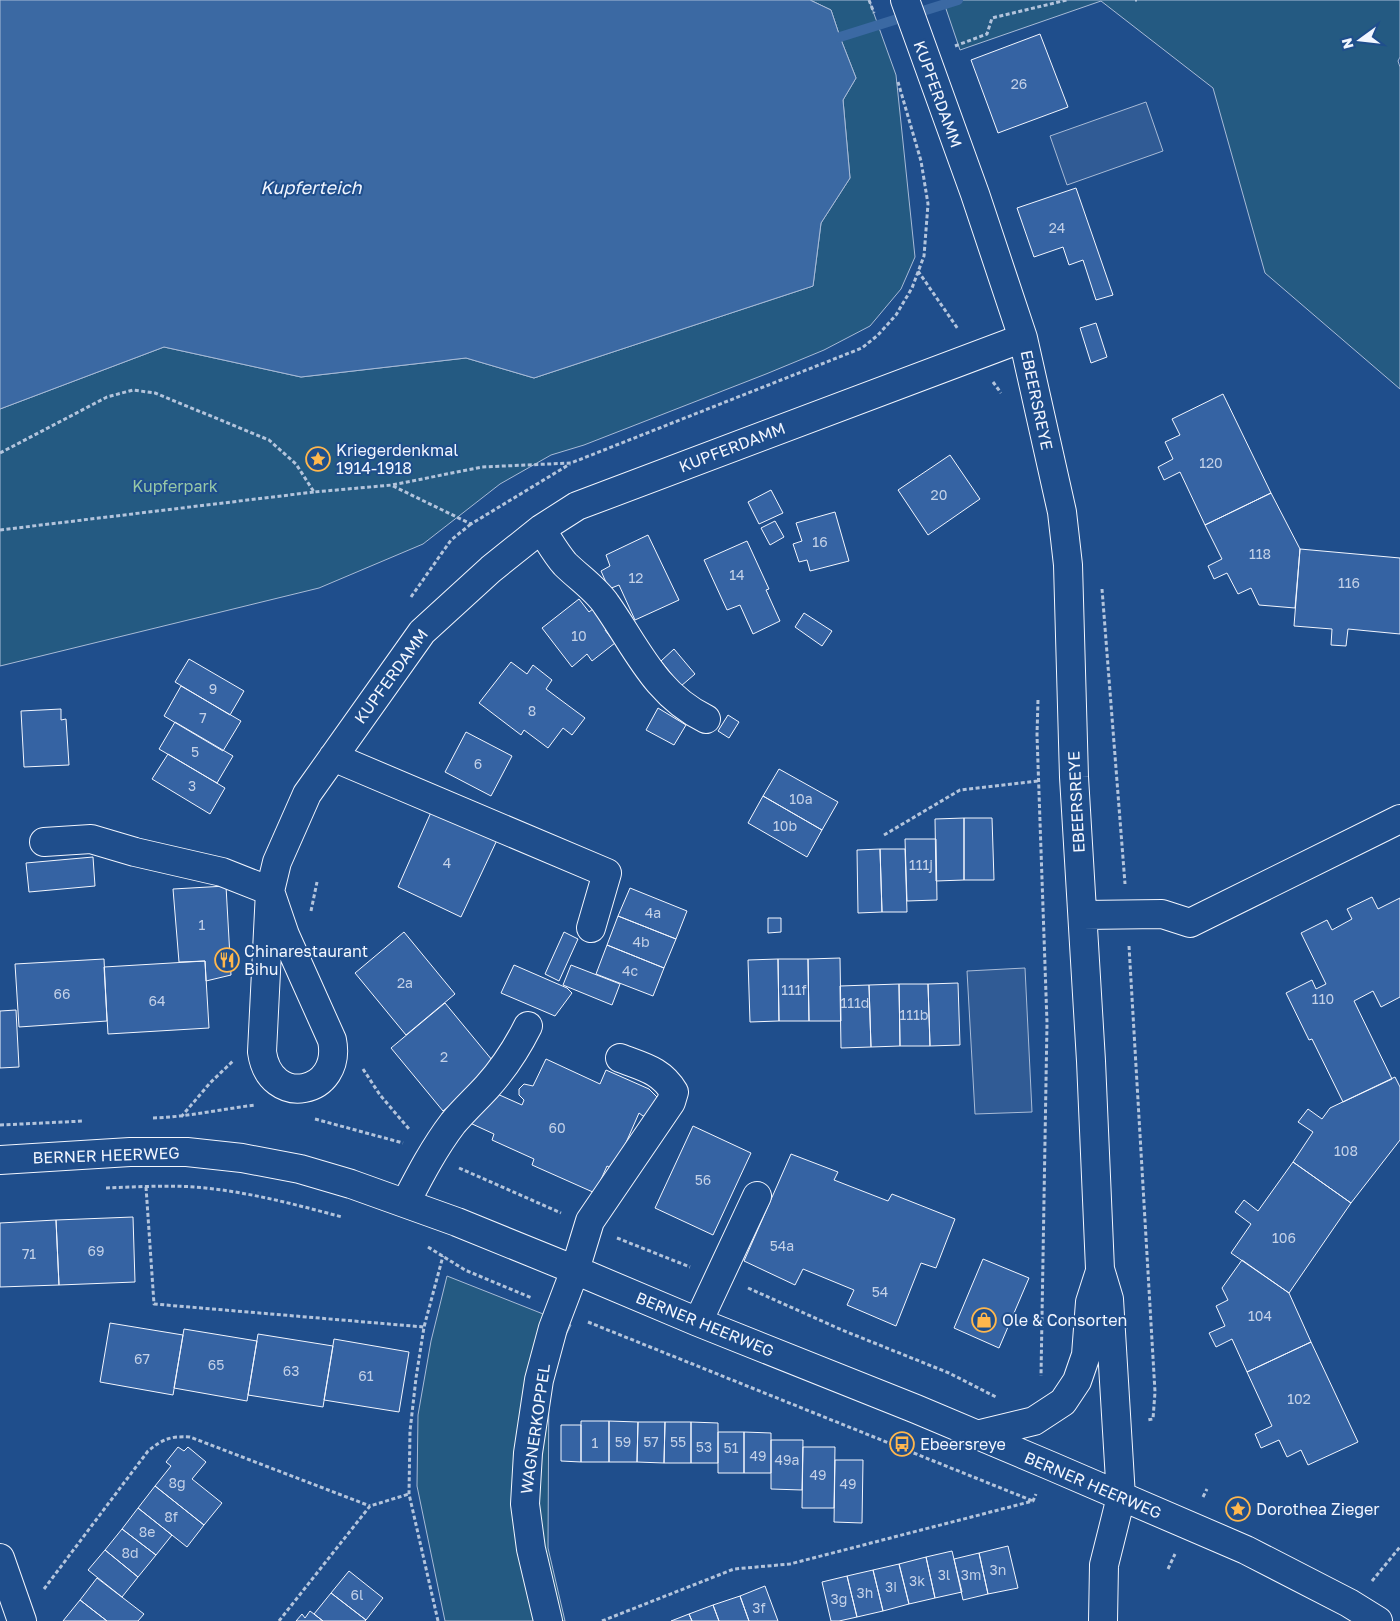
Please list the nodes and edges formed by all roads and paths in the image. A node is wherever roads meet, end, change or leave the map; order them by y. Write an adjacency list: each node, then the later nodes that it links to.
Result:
1 (869, 0): 4 (path)
2 (905, 0): 7 (street, KUPFERDAMM)
3 (1066, 0): 5 (path)
4 (872, 8)
5 (965, 43)
6 (896, 75): 9 (path)
7 (1024, 338): 12 (street, KUPFERDAMM); 22 (street, EBEERSREYE)
8 (0, 453): 11 (path)
9 (571, 463): 10 (path); 10 (path)
10 (392, 485): 11 (path)
11 (314, 492): 13 (path)
12 (541, 529): 15 (street); 16 (street, KUPFERDAMM)
13 (0, 530)
14 (1038, 696): 17 (path)
15 (706, 719)
16 (333, 757): 21 (street, KUPFERDAMM); 23 (street)
17 (1038, 781): 19 (path); 37 (path)
18 (1400, 819): 22 (street)
19 (884, 835)
20 (44, 842): 21 (street)
21 (270, 891): 21 (street, KUPFERDAMM)
22 (1083, 915): 32 (street, EBEERSREYE)
23 (591, 928)
24 (528, 1026): 28 (street)
25 (620, 1058): 33 (street, WAGNERKOPPEL)
26 (0, 1160): 28 (street, BERNER HEERWEG)
27 (757, 1196): 35 (street)
28 (406, 1202): 33 (street, BERNER HEERWEG)
29 (344, 1217): 36 (path)
30 (426, 1246): 31 (path)
31 (443, 1256): 34 (path); 36 (path)
32 (1100, 1269): 38 (street, EBEERSREYE); 40 (street, EBEERSREYE)
33 (575, 1270): 34 (street, WAGNERKOPPEL); 35 (street, BERNER HEERWEG)
34 (561, 1310): 48 (street, WAGNERKOPPEL); 49 (path)
35 (698, 1322): 38 (street, BERNER HEERWEG)
36 (424, 1327): 39 (path)
37 (1040, 1380)
38 (976, 1434): 40 (street, BERNER HEERWEG)
39 (409, 1494): 41 (path); 47 (path)
40 (1121, 1497): 50 (street, EBEERSREYE); 51 (street, BERNER HEERWEG)
41 (370, 1506): 45 (path); 46 (path)
42 (1400, 1547): 44 (path)
43 (0, 1558): 45 (street)
44 (1372, 1581)
45 (21, 1620)
46 (279, 1621)
47 (438, 1621)
48 (548, 1621)
49 (602, 1621)
50 (1103, 1621)
51 (1378, 1621)

